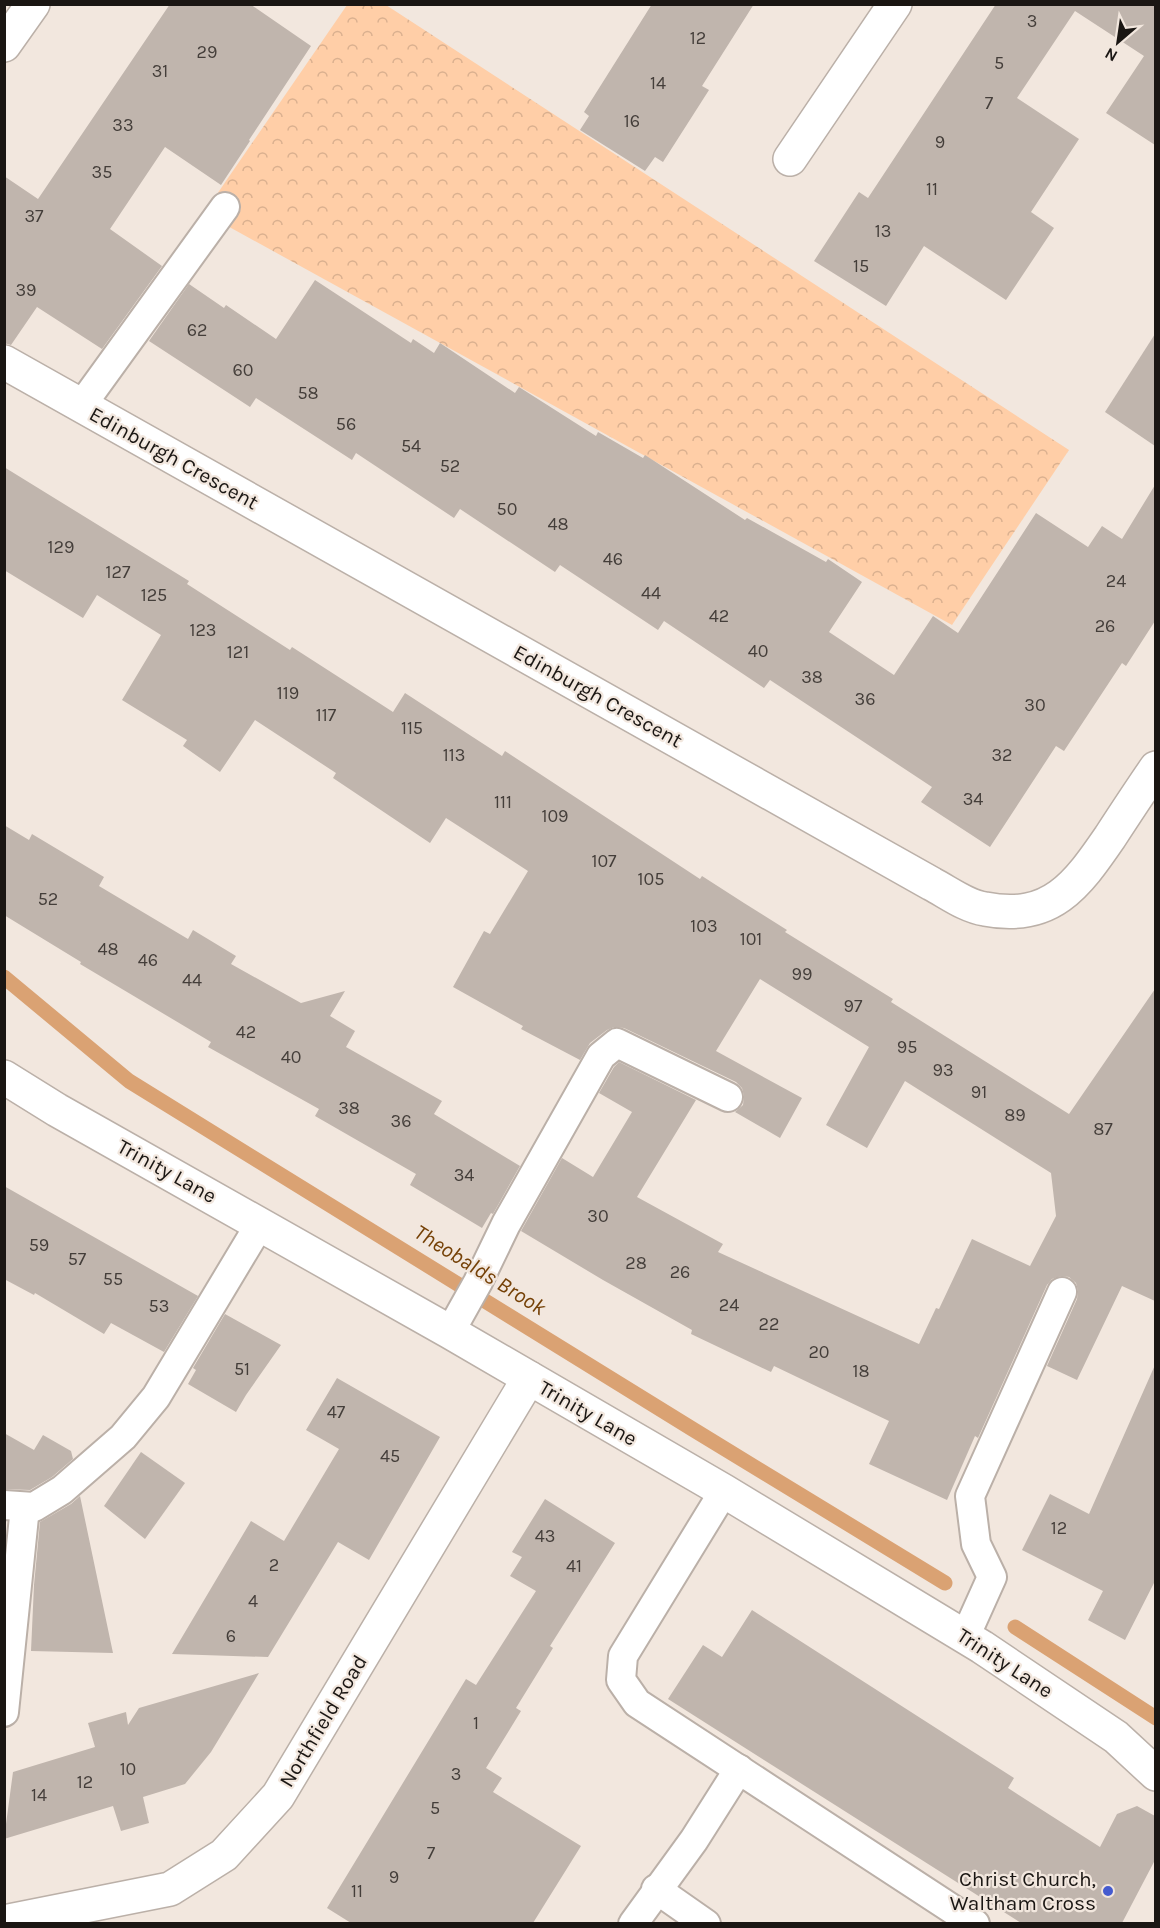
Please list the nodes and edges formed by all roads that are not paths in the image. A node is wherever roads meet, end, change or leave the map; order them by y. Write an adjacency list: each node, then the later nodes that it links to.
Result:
1 (33, 4): 3 (street)
2 (895, 4): 4 (street)
3 (4, 45)
4 (790, 159)
5 (225, 207): 7 (lane)
6 (4, 362): 7 (street, Edinburgh Crescent)
7 (81, 406): 8 (street, Edinburgh Crescent)
8 (1155, 768)
9 (4, 1077): 11 (street, Trinity Lane)
10 (728, 1097): 13 (lane)
11 (260, 1224): 13 (street, Trinity Lane); 16 (lane)
12 (1062, 1292): 17 (lane)
13 (450, 1332): 14 (street, Trinity Lane)
14 (529, 1378): 15 (street, Trinity Lane); 22 (street, Northfield Road)
15 (724, 1491): 17 (street, Trinity Lane); 19 (lane)
16 (15, 1506): 18 (lane)
17 (965, 1636): 20 (street, Trinity Lane)
18 (4, 1712)
19 (739, 1769): 21 (lane); 25 (lane)
20 (1155, 1774)
21 (656, 1889): 23 (lane); 24 (lane)
22 (4, 1922)
23 (633, 1923)
24 (706, 1923)
25 (975, 1923)

